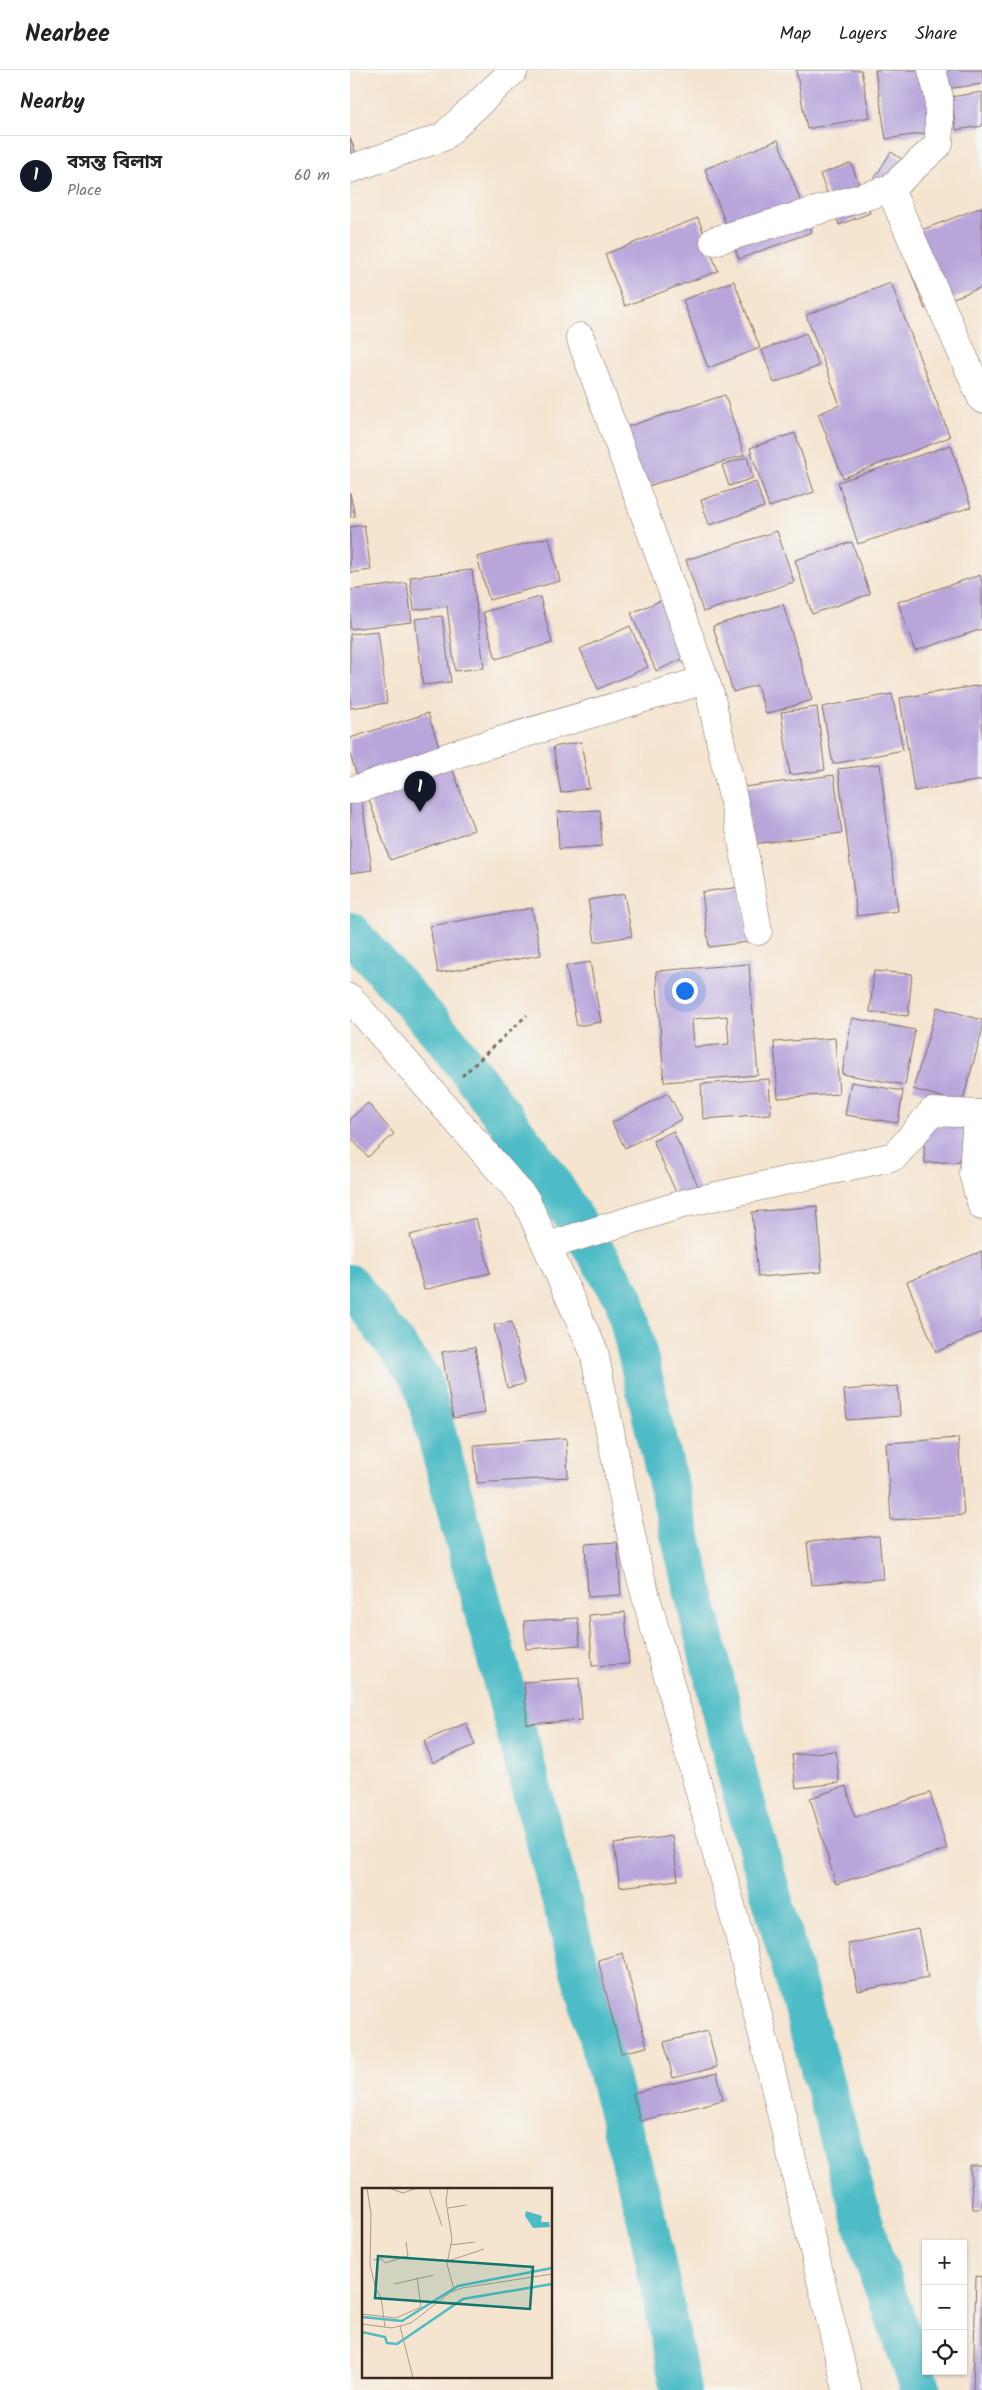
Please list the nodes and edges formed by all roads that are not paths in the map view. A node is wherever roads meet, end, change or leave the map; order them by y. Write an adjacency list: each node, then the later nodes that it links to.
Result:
1 (514, 70): 3 (street)
2 (932, 70): 4 (street)
3 (350, 169)
4 (890, 189): 5 (street); 7 (street)
5 (714, 241)
6 (580, 337): 8 (street)
7 (982, 399)
8 (705, 680): 9 (street); 10 (street)
9 (350, 790)
10 (758, 931)
11 (350, 998): 14 (street)
12 (979, 1114): 13 (street); 14 (street)
13 (982, 1206)
14 (547, 1246): 15 (street)
15 (847, 2390)

